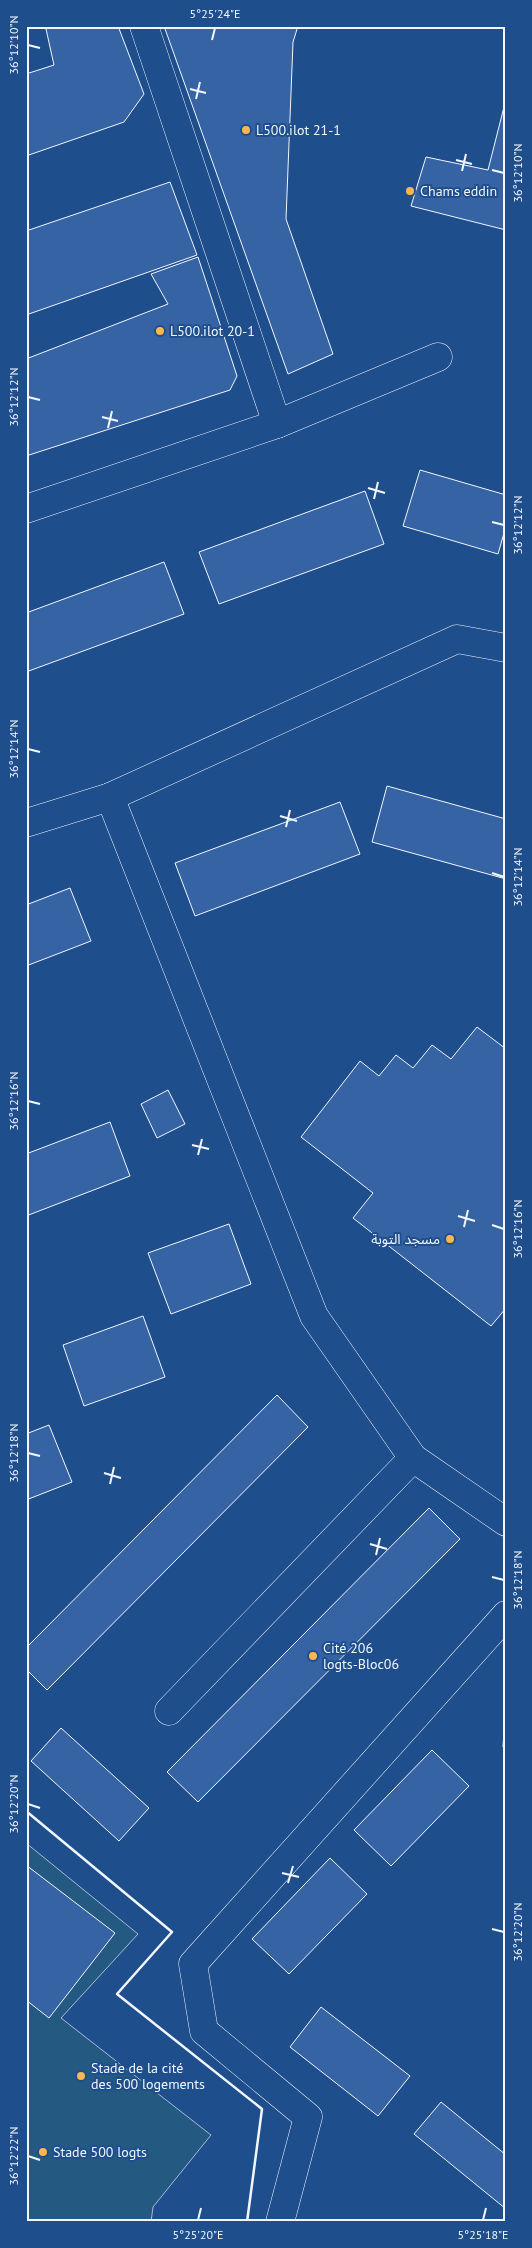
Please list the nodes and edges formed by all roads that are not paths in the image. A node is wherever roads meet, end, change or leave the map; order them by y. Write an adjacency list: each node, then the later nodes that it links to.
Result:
1 (144, 26): 3 (street)
2 (438, 357): 3 (street)
3 (277, 424): 4 (street)
4 (26, 509)
5 (505, 645): 6 (street)
6 (110, 797): 7 (street); 8 (street)
7 (26, 823)
8 (413, 1458): 9 (street); 11 (street)
9 (506, 1522)
10 (506, 1615): 12 (street)
11 (170, 1711)
12 (280, 2222)

